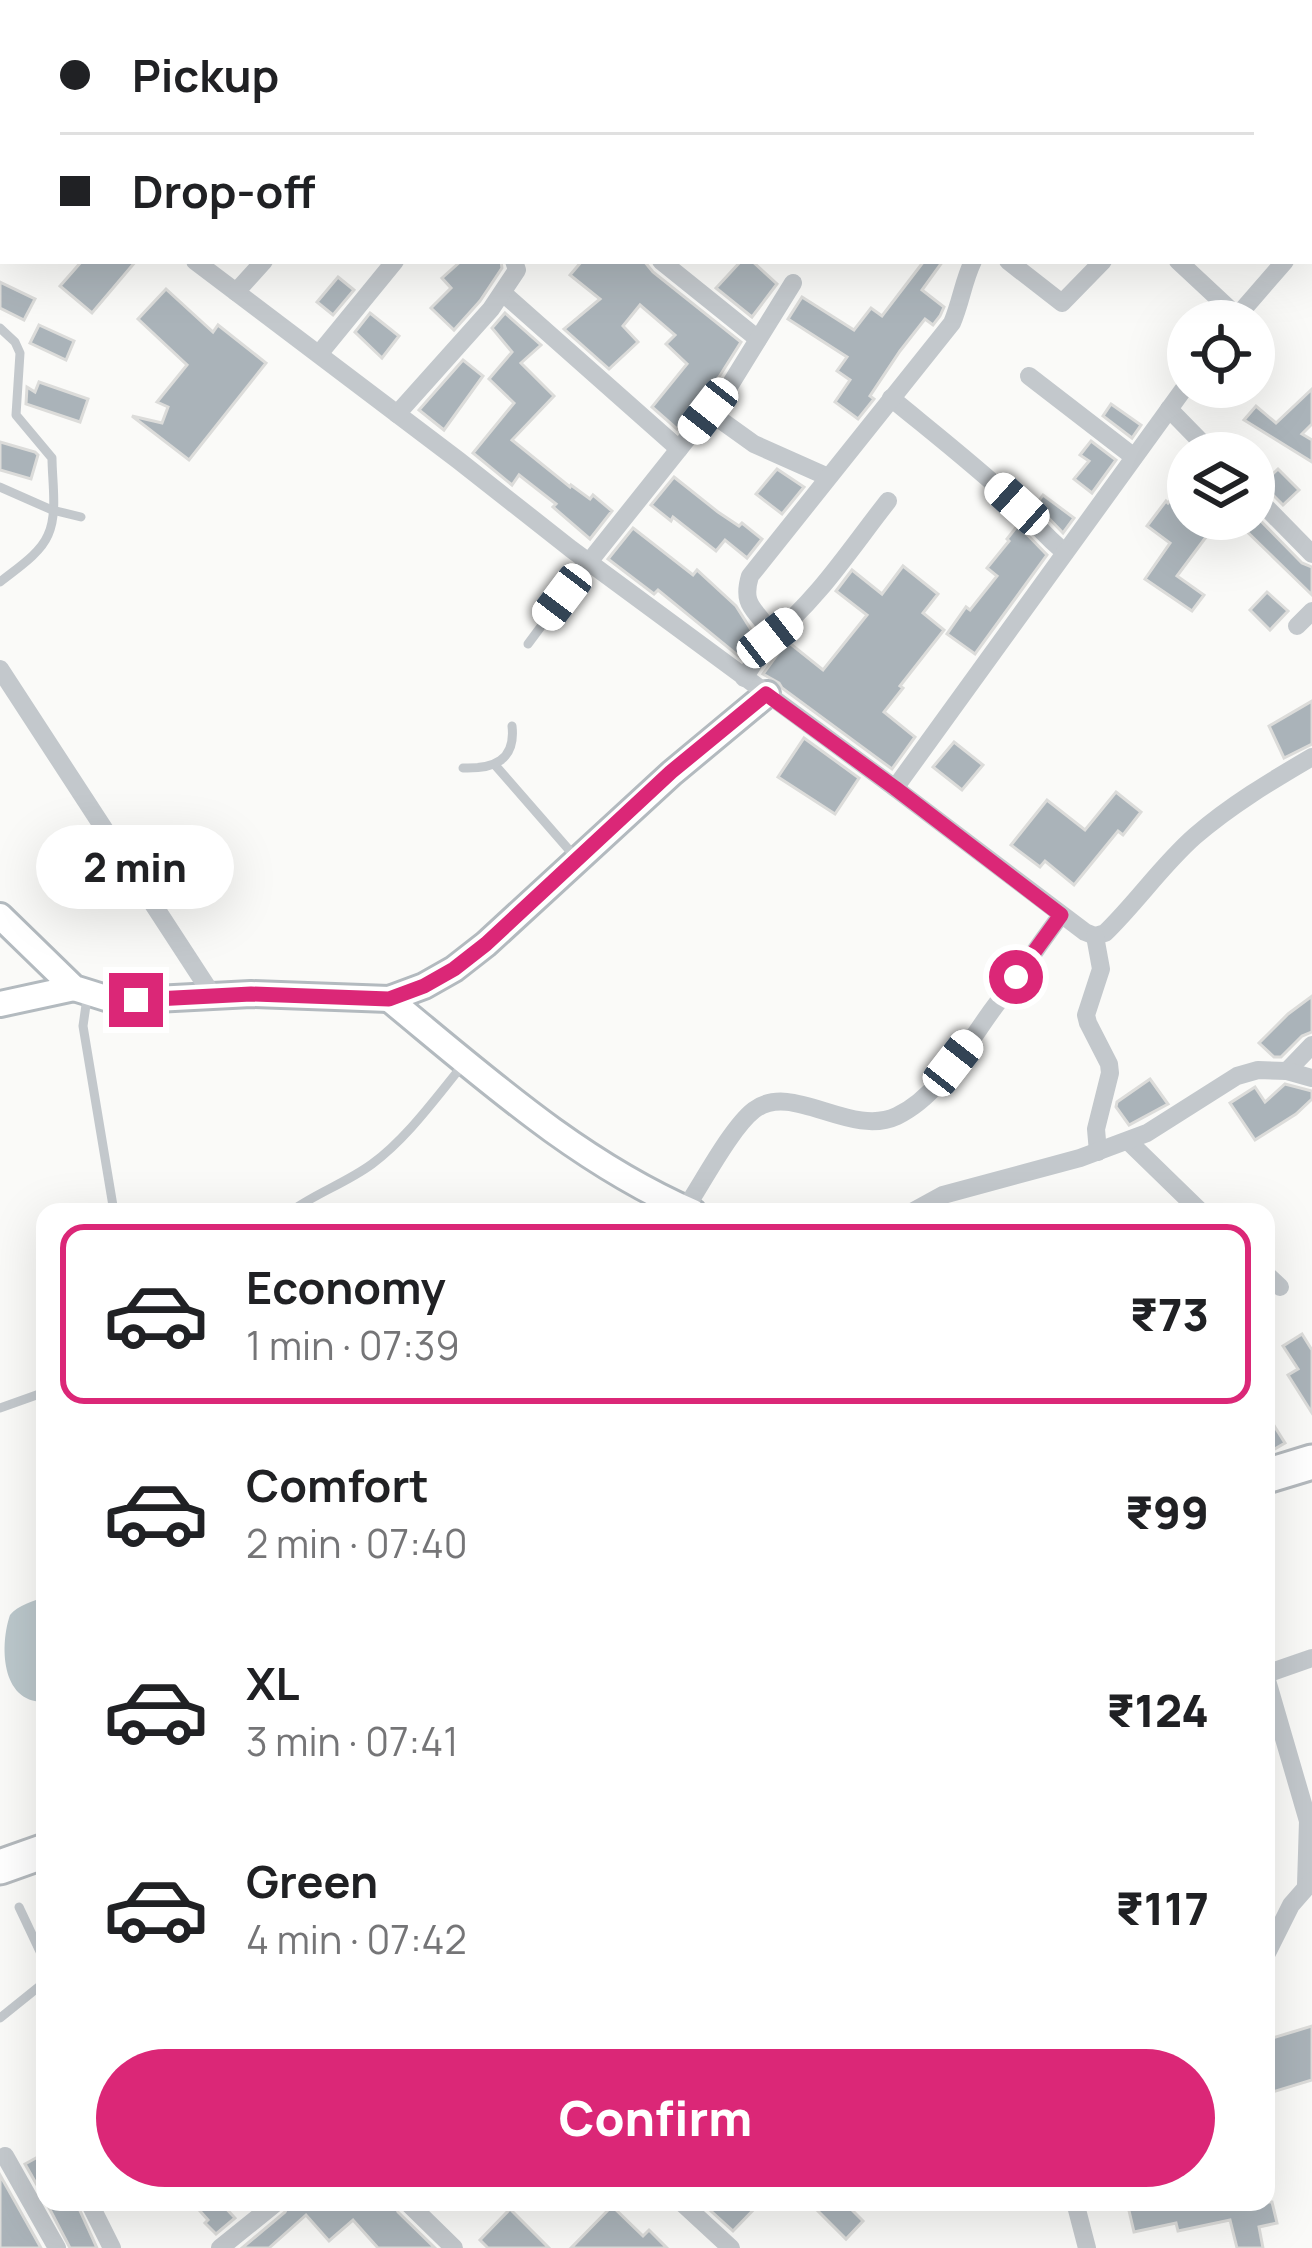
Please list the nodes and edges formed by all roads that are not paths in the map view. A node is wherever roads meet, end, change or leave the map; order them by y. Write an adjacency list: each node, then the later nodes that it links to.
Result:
1 (198, 264): 12 (street)
2 (261, 264): 12 (street)
3 (393, 264): 18 (street)
4 (515, 264): 13 (street)
5 (665, 264): 17 (street)
6 (972, 264): 20 (street)
7 (1012, 264): 8 (street)
8 (1100, 264)
9 (1181, 264): 14 (street)
10 (1282, 264): 15 (street)
11 (793, 283): 17 (street)
12 (236, 292): 18 (street)
13 (503, 294): 23 (street); 25 (street)
14 (1217, 300)
15 (1251, 300)
16 (0, 328): 30 (lane)
17 (758, 339): 22 (street)
18 (319, 354): 23 (street)
19 (1029, 376): 26 (street)
20 (891, 398): 27 (street); 33 (street)
21 (1168, 409): 24 (street); 26 (street)
22 (708, 411): 25 (street); 27 (street)
23 (398, 414): 35 (street)
24 (1191, 432)
25 (679, 449): 35 (street)
26 (1134, 457): 33 (street)
27 (828, 477): 39 (street)
28 (0, 487): 30 (lane)
29 (887, 501): 39 (street)
30 (52, 510): 32 (lane); 36 (lane)
31 (1275, 516): 34 (street)
32 (81, 517)
33 (1065, 552): 48 (street)
34 (1312, 554)
35 (589, 562): 40 (lane); 42 (street)
36 (0, 582)
37 (1312, 611): 38 (street)
38 (1297, 626)
39 (770, 638): 42 (street)
40 (528, 644)
41 (0, 669): 54 (street)
42 (745, 678): 43 (street)
43 (766, 694): 48 (street); 49 (street)
44 (512, 726): 46 (lane)
45 (1312, 757): 52 (street)
46 (495, 765): 47 (lane); 49 (lane)
47 (463, 768)
48 (895, 788): 50 (street)
49 (577, 860): 55 (street)
50 (1061, 915): 52 (street); 66 (street)
51 (0, 916): 53 (street)
52 (1095, 937): 62 (street)
53 (81, 990): 54 (street); 56 (street); 63 (lane)
54 (213, 996): 55 (street)
55 (389, 999): 58 (street)
56 (0, 1004)
57 (1312, 1046): 59 (street)
58 (466, 1062): 64 (lane); 65 (street)
59 (1287, 1071): 60 (street); 61 (street)
60 (1312, 1078)
61 (1128, 1141): 62 (street); 68 (street)
62 (1098, 1151): 67 (street)
63 (112, 1203)
64 (303, 1203)
65 (674, 1203)
66 (693, 1203)
67 (928, 1203)
68 (1192, 1203)
69 (36, 1395): 70 (lane)
70 (0, 1408)
71 (1312, 1462): 72 (highway)
72 (1275, 1473)
73 (1312, 1658): 74 (street)
74 (1275, 1672)
75 (1275, 1707): 78 (street)
76 (36, 1854): 77 (highway)
77 (0, 1867)
78 (1309, 1883): 80 (street)
79 (19, 1906): 81 (lane)
80 (1275, 1937)
81 (36, 1943)
82 (36, 1989): 83 (lane)
83 (0, 2018)
84 (5, 2156): 86 (street)
85 (36, 2211): 92 (street)
86 (36, 2211)
87 (93, 2211): 93 (street)
88 (259, 2211): 94 (street)
89 (416, 2211): 95 (street)
90 (691, 2211): 96 (street)
91 (1077, 2211): 97 (street)
92 (57, 2248)
93 (112, 2248)
94 (220, 2248)
95 (454, 2248)
96 (731, 2248)
97 (1087, 2248)

